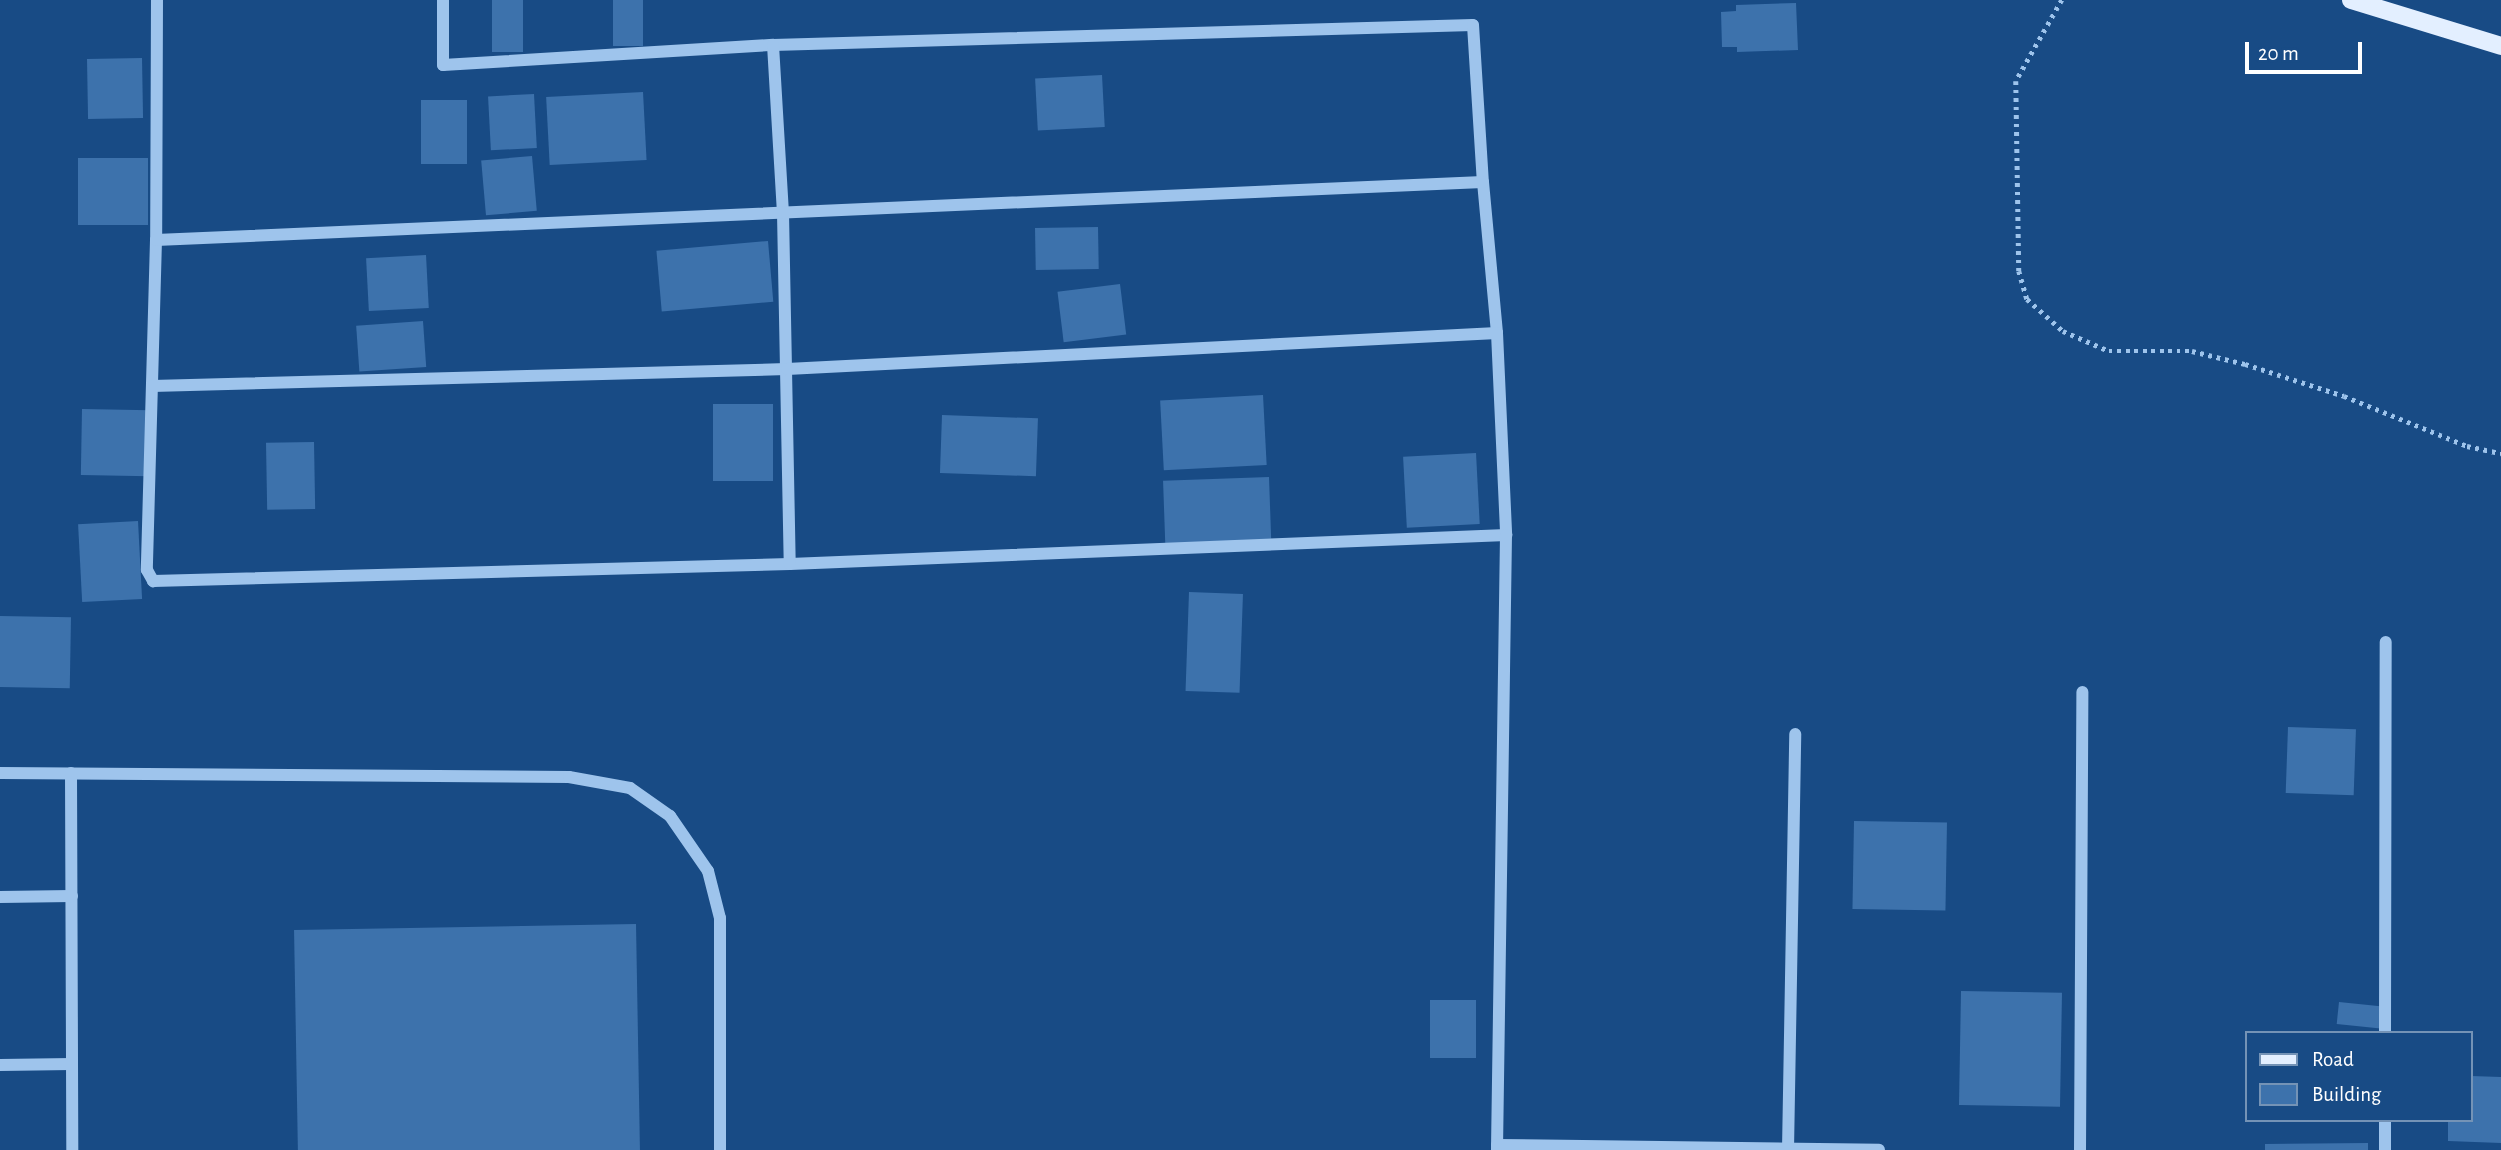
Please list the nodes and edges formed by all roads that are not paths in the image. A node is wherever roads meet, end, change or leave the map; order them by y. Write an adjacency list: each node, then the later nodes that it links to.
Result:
1 (157, 0): 8 (street)
2 (443, 0): 4 (street)
3 (2351, 0): 5 (main road)
4 (773, 45): 6 (street); 7 (street)
5 (2501, 46)
6 (1483, 182): 7 (street); 9 (street)
7 (783, 213): 8 (street); 10 (street)
8 (156, 240): 11 (street)
9 (1497, 333): 10 (street); 12 (street)
10 (787, 369): 11 (street); 13 (street)
11 (152, 386): 13 (street)
12 (1506, 536): 13 (street); 25 (street)
13 (790, 564)
14 (2386, 642): 21 (street)
15 (2082, 692): 30 (street)
16 (1795, 734): 26 (street)
17 (0, 773): 18 (street)
18 (71, 773): 19 (street); 28 (street)
19 (72, 896): 20 (street); 22 (street)
20 (0, 897)
21 (2385, 1031)
22 (72, 1064): 23 (street); 27 (street)
23 (0, 1065)
24 (2385, 1122): 31 (street)
25 (1497, 1148): 26 (street)
26 (1788, 1149): 29 (street)
27 (72, 1150)
28 (720, 1150)
29 (1879, 1150)
30 (2081, 1150)
31 (2385, 1150)

